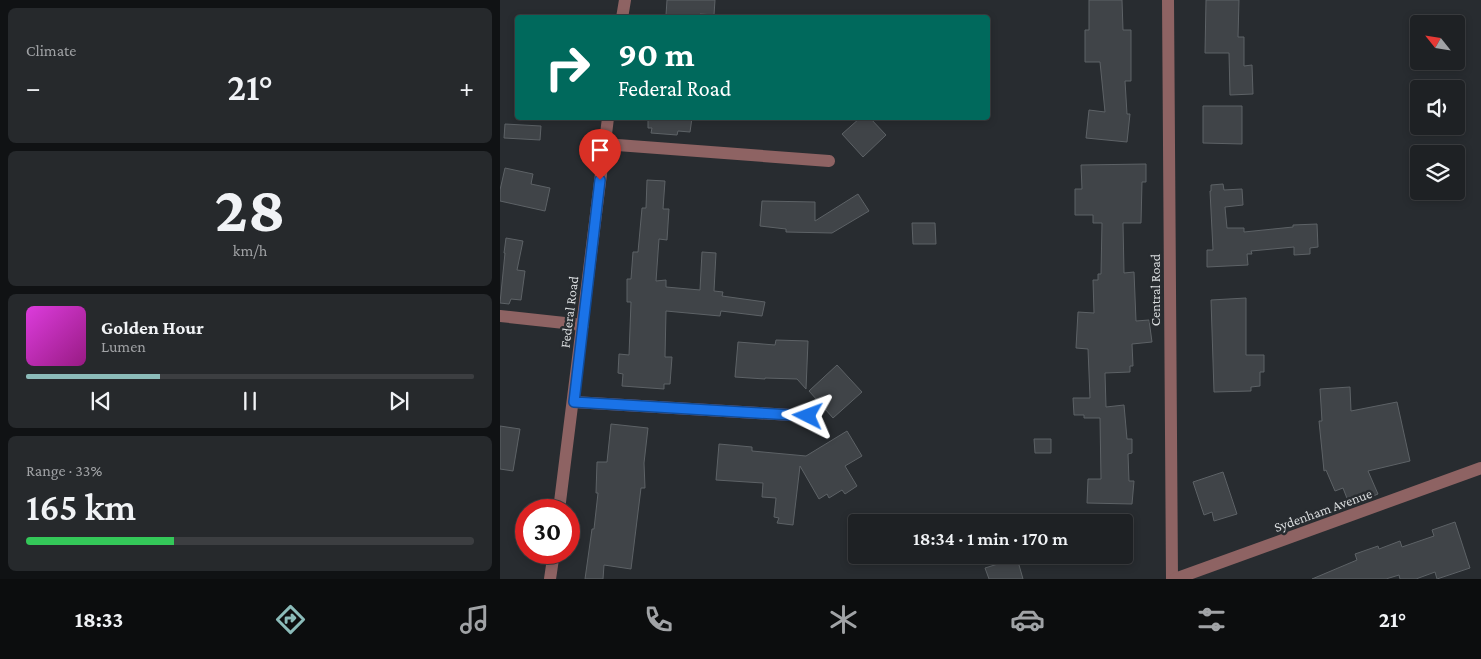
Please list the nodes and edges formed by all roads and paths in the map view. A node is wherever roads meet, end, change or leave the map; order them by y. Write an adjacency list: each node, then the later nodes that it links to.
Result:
1 (624, 0): 3 (street)
2 (1168, 0): 15 (street, Central Road)
3 (622, 15)
4 (608, 120): 5 (street, Federal Road)
5 (604, 144): 6 (street); 8 (street, Federal Road)
6 (829, 161)
7 (500, 316): 8 (street)
8 (583, 325): 9 (street, Federal Road)
9 (574, 402): 10 (street); 12 (street, Federal Road)
10 (808, 416)
11 (1481, 468): 15 (street, Sydenham Avenue)
12 (561, 499)
13 (552, 564): 14 (street)
14 (550, 579)
15 (1174, 579)

